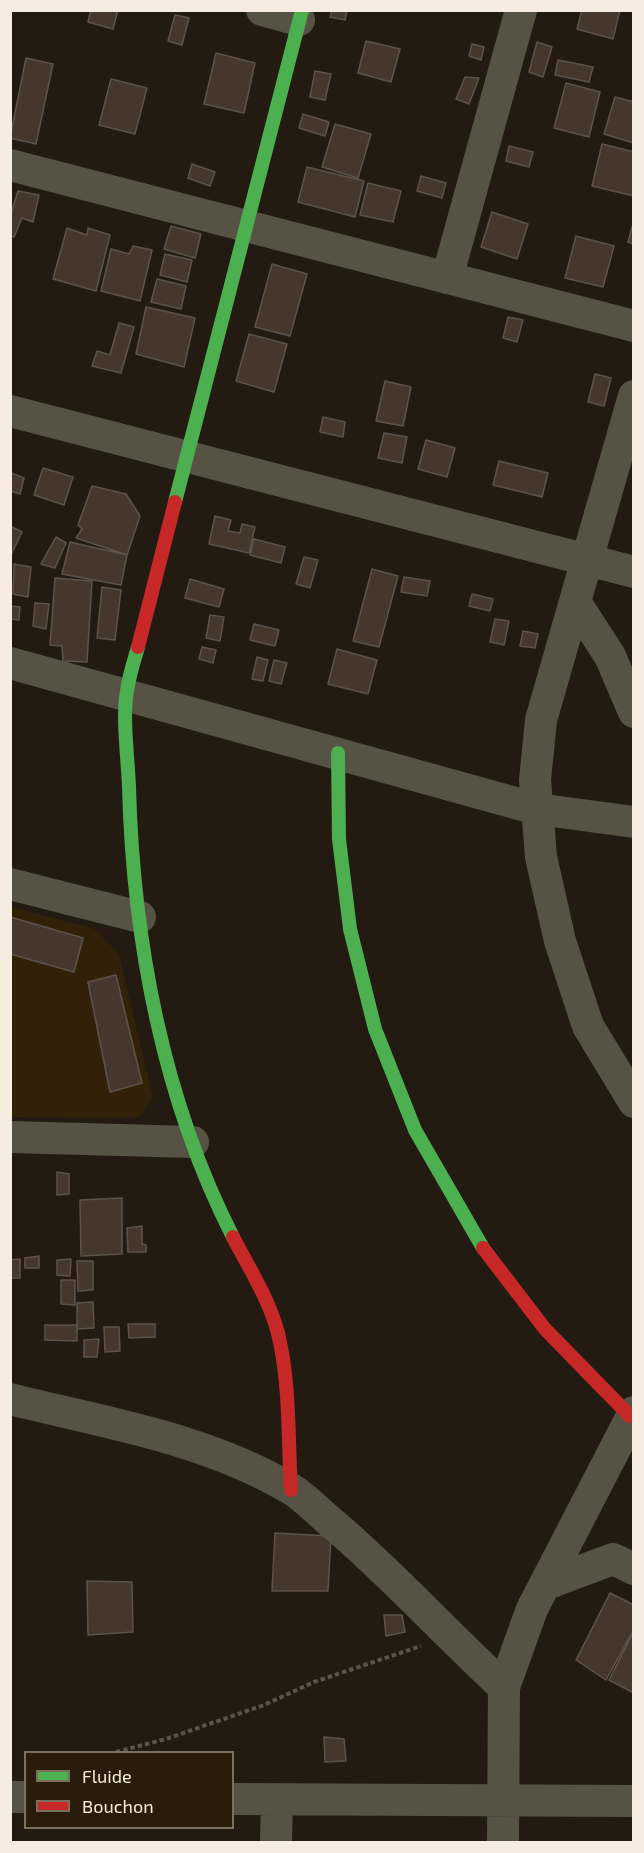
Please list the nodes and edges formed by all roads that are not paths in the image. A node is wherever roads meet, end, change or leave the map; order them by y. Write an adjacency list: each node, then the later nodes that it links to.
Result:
1 (262, 10): 3 (street)
2 (521, 10): 6 (street)
3 (301, 15): 5 (street)
4 (10, 165): 5 (street)
5 (246, 226): 6 (street); 10 (street)
6 (447, 278): 7 (street)
7 (633, 326)
8 (633, 396): 11 (street)
9 (10, 411): 10 (street)
10 (187, 455): 11 (street); 15 (street)
11 (586, 560): 12 (street); 13 (street)
12 (633, 572)
13 (575, 602): 16 (street); 18 (street)
14 (10, 663): 15 (street)
15 (126, 693): 17 (street); 21 (street)
16 (633, 712)
17 (338, 753): 18 (street); 26 (street)
18 (537, 809): 19 (street); 22 (street)
19 (633, 822)
20 (10, 884): 21 (street)
21 (140, 917): 24 (street)
22 (633, 1102)
23 (10, 1137): 24 (street)
24 (193, 1142): 27 (street)
25 (10, 1399): 27 (street)
26 (632, 1414): 29 (street)
27 (291, 1490): 30 (street)
28 (633, 1569): 29 (street)
29 (546, 1584): 30 (street)
30 (504, 1687): 33 (street)
31 (234, 1799): 32 (street)
32 (277, 1800): 33 (street); 35 (street)
33 (502, 1801): 34 (street); 36 (street)
34 (633, 1801)
35 (276, 1842)
36 (503, 1842)

